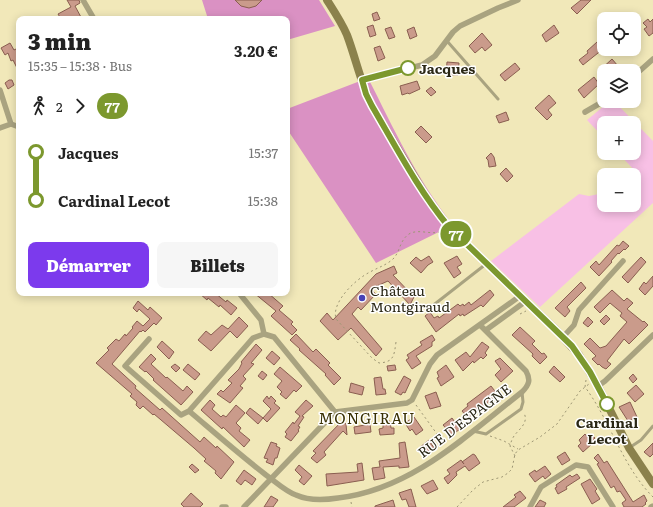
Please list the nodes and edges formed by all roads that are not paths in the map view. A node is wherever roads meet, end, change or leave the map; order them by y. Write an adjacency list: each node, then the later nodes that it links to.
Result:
1 (83, 0): 4 (street)
2 (327, 0): 8 (street)
3 (518, 0): 5 (street)
4 (92, 16)
5 (447, 41): 8 (street); 10 (lane)
6 (653, 60): 7 (street)
7 (641, 70)
8 (362, 80): 17 (street)
9 (0, 90): 13 (street)
10 (498, 99)
11 (597, 105): 12 (street)
12 (585, 112)
13 (11, 124): 14 (street); 15 (street)
14 (16, 126)
15 (0, 128)
16 (623, 261): 25 (street)
17 (487, 264): 19 (street); 20 (lane)
18 (241, 296): 23 (street)
19 (523, 298): 21 (street); 22 (street); 25 (street)
20 (426, 307)
21 (480, 325): 22 (street, RUE D'ESPAGNE); 30 (street)
22 (486, 330): 28 (street, RUE D'ESPAGNE)
23 (264, 334): 29 (street); 30 (street)
24 (653, 335): 27 (street)
25 (563, 338): 27 (street)
26 (149, 339): 29 (street)
27 (596, 383): 33 (street)
28 (522, 392): 32 (street, RUE D'ESPAGNE); 32 (lane)
29 (190, 411): 34 (street, RUE D'ESPAGNE)
30 (335, 412): 34 (street)
31 (653, 426): 33 (lane)
32 (473, 430): 34 (street, RUE D'ESPAGNE)
33 (629, 448): 35 (street)
34 (272, 479): 38 (street)
35 (653, 484)
36 (222, 507): 37 (street)
37 (226, 507)
38 (244, 507)
39 (530, 507): 40 (street)
40 (613, 507)

